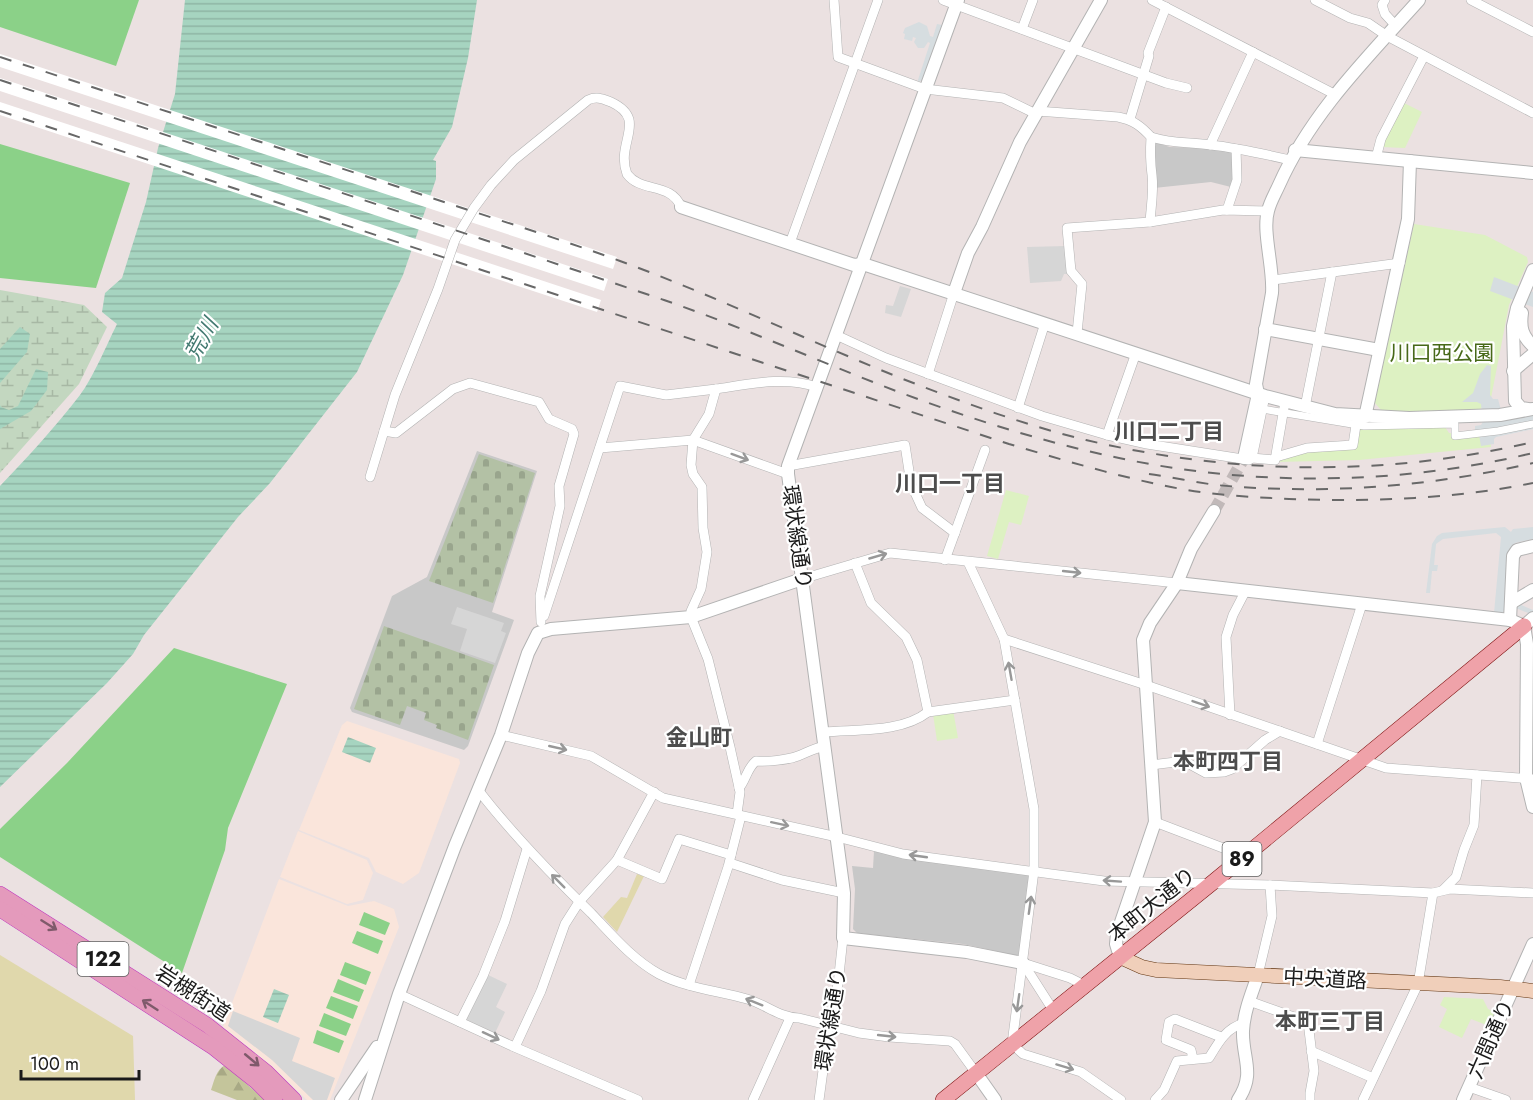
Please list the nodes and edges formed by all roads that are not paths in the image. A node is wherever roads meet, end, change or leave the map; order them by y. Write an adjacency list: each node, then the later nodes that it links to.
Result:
1 (834, 0): 20 (street)
2 (878, 0): 20 (street)
3 (943, 0): 11 (street)
4 (1033, 0): 14 (street)
5 (1101, 0): 17 (street)
6 (1152, 0): 12 (street)
7 (1315, 0): 16 (street)
8 (1384, 0): 13 (street)
9 (1419, 0): 13 (street)
10 (1471, 0): 15 (street)
11 (957, 2): 14 (street); 23 (street, 環状線通り)
12 (1166, 8): 18 (street); 21 (street)
13 (1396, 26): 16 (street)
14 (1022, 29): 17 (street)
15 (1533, 32)
16 (1387, 36): 19 (street); 24 (street)
17 (1074, 48): 21 (street); 25 (street)
18 (1253, 52): 24 (street); 29 (street)
19 (1425, 56): 26 (street); 32 (street)
20 (855, 64): 23 (street); 39 (street)
21 (1143, 73): 22 (street); 27 (street)
22 (1187, 88)
23 (925, 89): 25 (street); 41 (street, 環状線通り)
24 (1336, 94): 31 (street)
25 (1036, 112): 27 (street); 46 (street)
26 (1533, 112)
27 (1130, 119): 28 (street)
28 (1151, 137): 29 (street); 38 (street)
29 (1210, 145): 30 (street)
30 (1236, 149): 31 (street); 36 (street)
31 (1293, 155): 32 (street); 37 (street)
32 (1376, 158): 33 (street)
33 (1410, 161): 34 (street); 40 (street)
34 (1533, 173)
35 (681, 207): 39 (street); 69 (street)
36 (1227, 210): 37 (street); 38 (street)
37 (1267, 211): 44 (street)
38 (1150, 222): 49 (street)
39 (790, 243): 41 (street)
40 (1400, 263): 43 (street); 53 (street)
41 (863, 264): 46 (street); 50 (street, 環状線通り)
42 (1533, 270): 56 (street)
43 (1332, 272): 44 (street); 51 (street)
44 (1273, 280): 48 (street)
45 (1533, 287): 52 (street)
46 (954, 293): 47 (street); 57 (street)
47 (1045, 322): 49 (street); 63 (street)
48 (1265, 329): 51 (street); 60 (street)
49 (1077, 333): 54 (street)
50 (837, 335): 57 (street); 58 (street, 環状線通り)
51 (1319, 339): 53 (street); 62 (street)
52 (1533, 346)
53 (1379, 350): 67 (street)
54 (1136, 353): 60 (street); 70 (street)
55 (1533, 354): 56 (street)
56 (1513, 371): 61 (street)
57 (927, 374): 63 (street)
58 (817, 387): 59 (street); 76 (street, 環状線通り)
59 (716, 390): 71 (street); 72 (street)
60 (1260, 398): 64 (street); 75 (street)
61 (1515, 401): 65 (street); 66 (street)
62 (1305, 407): 64 (street); 67 (street)
63 (1018, 408): 70 (street)
64 (1283, 408): 67 (street); 74 (street)
65 (1530, 409): 66 (street)
66 (1474, 415): 67 (street)
67 (1360, 421): 68 (street); 74 (street)
68 (1533, 424)
69 (384, 431): 77 (street); 92 (street)
70 (1107, 435): 75 (street)
71 (693, 440): 72 (street); 76 (street, one-way to 76); 90 (street)
72 (600, 448): 92 (street)
73 (985, 450): 79 (street)
74 (1276, 457): 75 (street)
75 (1244, 458)
76 (788, 470): 79 (street); 84 (street, 環状線通り)
77 (370, 477)
78 (1214, 511): 85 (street)
79 (955, 533): 81 (street)
80 (1533, 546): 88 (street)
81 (945, 560): 82 (street); 83 (street, one-way to 81)
82 (968, 562): 85 (street, one-way to 85); 93 (street)
83 (855, 563): 84 (street); 97 (street)
84 (802, 579): 90 (street); 100 (street, 環状線通り)
85 (1177, 583): 86 (street); 95 (street)
86 (1246, 590): 89 (street); 98 (street)
87 (1533, 590): 88 (street)
88 (1511, 603): 91 (street)
89 (1362, 604): 91 (street); 102 (street)
90 (691, 617): 92 (street); 108 (street)
91 (1523, 621): 94 (street); 104 (main road, 本町大通り / 89)
92 (540, 627): 101 (street)
93 (1004, 639): 95 (street); 96 (street, one-way to 93)
94 (1530, 684): 107 (street)
95 (1146, 685): 98 (street, one-way to 98); 105 (street)
96 (1015, 700): 97 (street); 119 (street)
97 (928, 712): 100 (street)
98 (1230, 715): 99 (street)
99 (1280, 731): 102 (street); 105 (street)
100 (824, 732): 103 (street, 環状線通り)
101 (501, 735): 109 (street); 110 (street, one-way to 110)
102 (1317, 744): 104 (street)
103 (825, 746): 108 (street); 114 (street, 環状線通り)
104 (1363, 760): 106 (street); 116 (main road, 本町大通り / 89)
105 (1151, 765): 113 (street)
106 (1477, 775): 107 (street); 123 (street)
107 (1530, 778): 111 (street)
108 (739, 788): 112 (street)
109 (479, 791): 115 (street); 139 (street)
110 (654, 792): 112 (street); 118 (street)
111 (1533, 807)
112 (739, 815): 114 (street, one-way to 114); 117 (street)
113 (1155, 822): 116 (street); 120 (street)
114 (837, 837): 119 (street, one-way to 114); 124 (street, 環状線通り)
115 (527, 849): 127 (street, one-way to 115); 143 (street)
116 (1245, 856): 121 (main road, 本町大通り / 89)
117 (730, 859): 118 (street); 124 (street); 135 (street)
118 (617, 860): 127 (street)
119 (1034, 871): 120 (street, one-way to 119); 132 (street, one-way to 119)
120 (1134, 883): 121 (street); 131 (street)
121 (1212, 883): 122 (street); 131 (main road, 本町大通り / 89)
122 (1270, 885): 123 (street); 133 (street)
123 (1438, 892): 125 (street); 134 (street)
124 (844, 893): 129 (street, 環状線通り)
125 (1533, 893)
126 (0, 894): 146 (highway, 岩槻街道 / 122, one-way to 146)
127 (579, 902): 135 (street); 150 (street)
128 (0, 909): 146 (highway, 岩槻街道 / 122, one-way to 128)
129 (843, 939): 132 (street); 145 (street, 環状線通り)
130 (1533, 944): 137 (street, 六間通り)
131 (1120, 957): 133 (main road, 中央道路); 136 (main road, 本町大通り / 89)
132 (1023, 963): 136 (street); 141 (street); 149 (street, one-way to 149)
133 (1258, 975): 134 (main road, 中央道路); 140 (street)
134 (1418, 984): 137 (main road, 中央道路); 154 (street)
135 (689, 985): 142 (street, one-way to 135)
136 (1084, 985): 141 (main road, 本町大通り / 89)
137 (1514, 988): 138 (main road, 中央道路); 155 (street, 六間通り)
138 (1533, 991)
139 (399, 994): 143 (street); 147 (street)
140 (1249, 1001): 144 (street); 151 (street)
141 (1053, 1010): 149 (main road, 本町大通り / 89)
142 (790, 1018): 145 (street); 161 (street)
143 (460, 1022): 150 (street, one-way to 150)
144 (1244, 1023): 148 (street); 167 (street)
145 (829, 1026): 153 (street, one-way to 153); 162 (street, 環状線通り)
146 (203, 1031): 156 (highway, 岩槻街道 / 122); 157 (highway, 岩槻街道 / 122, one-way to 157)
147 (385, 1036): 158 (street); 159 (street)
148 (1221, 1037): 152 (street); 152 (street)
149 (1012, 1044): 153 (main road, 本町大通り / 89); 165 (street, one-way to 165)
150 (515, 1047): 160 (street)
151 (1311, 1051): 154 (street); 168 (street)
152 (1193, 1059): 166 (street)
153 (976, 1073): 163 (main road, 本町大通り / 89); 164 (street)
154 (1373, 1078): 169 (street)
155 (1469, 1087): 170 (street, 六間通り); 171 (street)
156 (275, 1100)
157 (294, 1100)
158 (341, 1100)
159 (365, 1100)
160 (638, 1100)
161 (753, 1100)
162 (819, 1100)
163 (943, 1100)
164 (995, 1100)
165 (1121, 1100)
166 (1155, 1100)
167 (1238, 1100)
168 (1310, 1100)
169 (1363, 1100)
170 (1463, 1100)
171 (1506, 1100)

